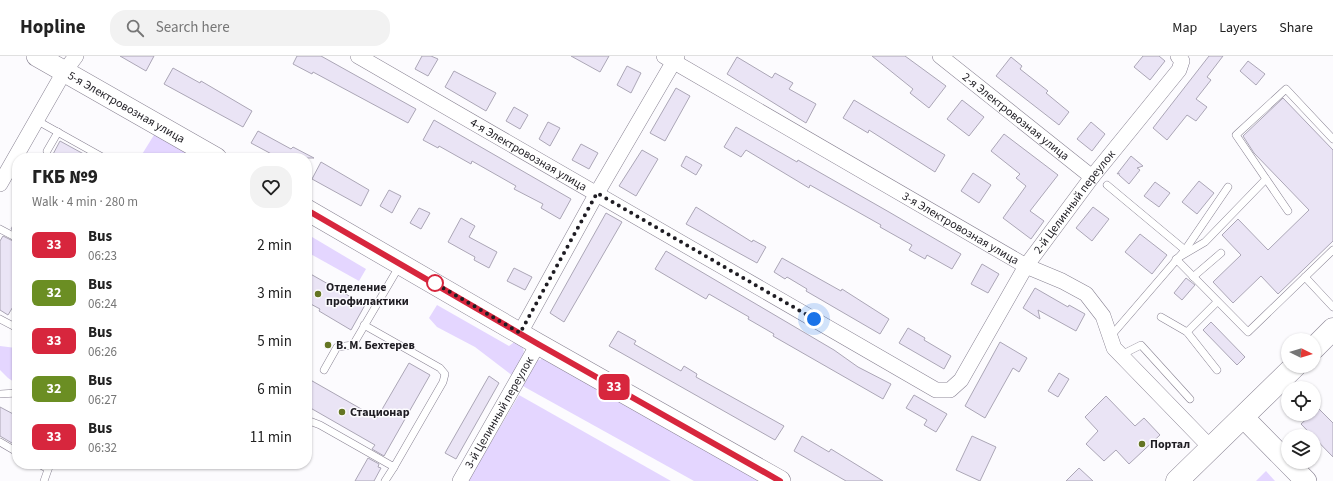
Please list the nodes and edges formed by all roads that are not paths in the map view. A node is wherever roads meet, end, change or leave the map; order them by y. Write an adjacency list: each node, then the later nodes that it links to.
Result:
1 (37, 56): 6 (street, 5-я Электровозная улица)
2 (358, 56): 20 (street, 4-я Электровозная улица)
3 (940, 56): 15 (street, 2-я Электровозная улица)
4 (671, 58): 20 (street); 30 (street, 3-я Электровозная улица)
5 (1180, 59): 15 (street, 2-й Целинный переулок)
6 (70, 64): 7 (street); 13 (street, 5-я Электровозная улица)
7 (36, 120): 8 (lane); 11 (street)
8 (58, 132): 10 (lane); 12 (lane)
9 (1333, 139): 16 (lane)
10 (47, 151)
11 (17, 153)
12 (95, 153)
13 (208, 153)
14 (12, 163): 17 (street)
15 (1092, 177): 30 (street, 2-й Целинный переулок)
16 (1266, 179): 21 (lane); 28 (lane)
17 (0, 184)
18 (1107, 185): 25 (lane)
19 (1228, 187): 25 (lane)
20 (597, 193): 41 (street); 49 (street, 4-я Электровозная улица)
21 (1288, 211)
22 (312, 213): 29 (street)
23 (0, 228): 24 (lane)
24 (12, 235)
25 (1184, 250): 28 (lane)
26 (1333, 250): 32 (lane)
27 (1221, 253): 31 (lane)
28 (1176, 259): 31 (lane); 42 (lane)
29 (401, 263): 38 (lane); 41 (street)
30 (1026, 266): 42 (street, 3-я Электровозная улица); 49 (street, 2-й Целинный переулок)
31 (1193, 277): 33 (lane)
32 (1305, 277): 33 (lane); 34 (lane)
33 (1217, 302): 40 (lane)
34 (1333, 307)
35 (1161, 317): 40 (lane)
36 (0, 318): 37 (lane)
37 (12, 323)
38 (364, 325): 46 (lane); 58 (lane)
39 (1333, 329): 43 (main road)
40 (1187, 332): 47 (lane)
41 (520, 333): 44 (street)
42 (1110, 337): 45 (street, 3-я Электровозная улица)
43 (1321, 341)
44 (538, 344): 62 (street, 3-й Целинный переулок); 63 (street)
45 (1121, 355): 52 (lane); 56 (street, 3-я Электровозная улица)
46 (324, 370)
47 (1217, 370)
48 (1288, 373): 53 (main road)
49 (950, 390)
50 (12, 393): 51 (lane)
51 (0, 394)
52 (1190, 399)
53 (1243, 417): 56 (main road); 65 (street)
54 (312, 422): 58 (lane)
55 (0, 442): 57 (lane)
56 (1211, 448): 64 (main road)
57 (12, 449)
58 (394, 467): 61 (lane)
59 (48, 469): 60 (lane)
60 (44, 481)
61 (385, 481)
62 (460, 481)
63 (780, 481)
64 (1177, 481)
65 (1306, 481)

